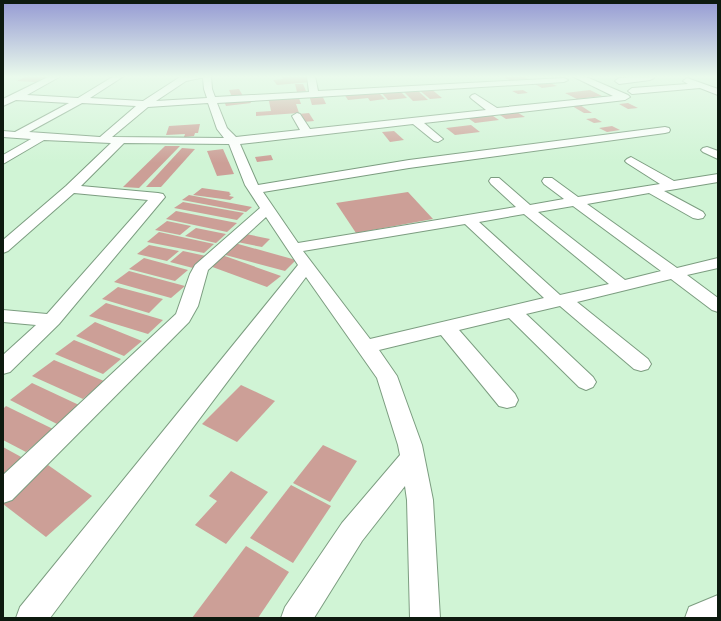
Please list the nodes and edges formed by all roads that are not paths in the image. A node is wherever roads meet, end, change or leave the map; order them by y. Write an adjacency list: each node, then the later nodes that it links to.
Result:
1 (72, 105): 14 (street)
2 (144, 105): 17 (street)
3 (213, 105): 19 (street)
4 (485, 105): 8 (street)
5 (520, 105): 7 (street)
6 (556, 105): 7 (street)
7 (526, 108): 8 (street)
8 (494, 112): 10 (street)
9 (298, 116): 12 (street)
10 (415, 120): 12 (street); 16 (street)
11 (665, 130): 30 (street)
12 (307, 133): 19 (street)
13 (3, 134): 14 (street)
14 (16, 135): 15 (street)
15 (43, 136): 17 (street); 22 (street)
16 (438, 139)
17 (102, 140): 18 (street)
18 (121, 140): 19 (street); 28 (street)
19 (233, 141): 30 (street)
20 (707, 150): 21 (street)
21 (718, 156)
22 (3, 160)
23 (631, 161): 27 (street)
24 (718, 178): 27 (street)
25 (495, 181): 33 (street)
26 (548, 181): 31 (street)
27 (671, 185): 29 (street)
28 (71, 189): 36 (street); 45 (street)
29 (651, 189): 31 (street); 34 (street)
30 (254, 190): 32 (street)
31 (574, 201): 33 (street); 39 (street)
32 (267, 209): 37 (street); 53 (street)
33 (526, 209): 35 (street); 40 (street)
34 (698, 215)
35 (468, 219): 37 (street); 41 (street)
36 (3, 248)
37 (300, 257): 47 (street); 55 (street)
38 (718, 263): 39 (street)
39 (673, 274): 40 (street); 42 (street)
40 (622, 286): 41 (street)
41 (560, 301): 43 (street); 48 (street)
42 (718, 306)
43 (513, 312): 46 (street); 50 (street)
44 (3, 316): 45 (street)
45 (52, 320): 49 (street)
46 (446, 328): 47 (street); 51 (street)
47 (367, 346): 52 (street)
48 (641, 364)
49 (3, 367)
50 (586, 382)
51 (506, 400)
52 (412, 458): 56 (street); 57 (street)
53 (3, 492)
54 (718, 610): 58 (street)
55 (30, 618)
56 (296, 618)
57 (425, 618)
58 (700, 618)

